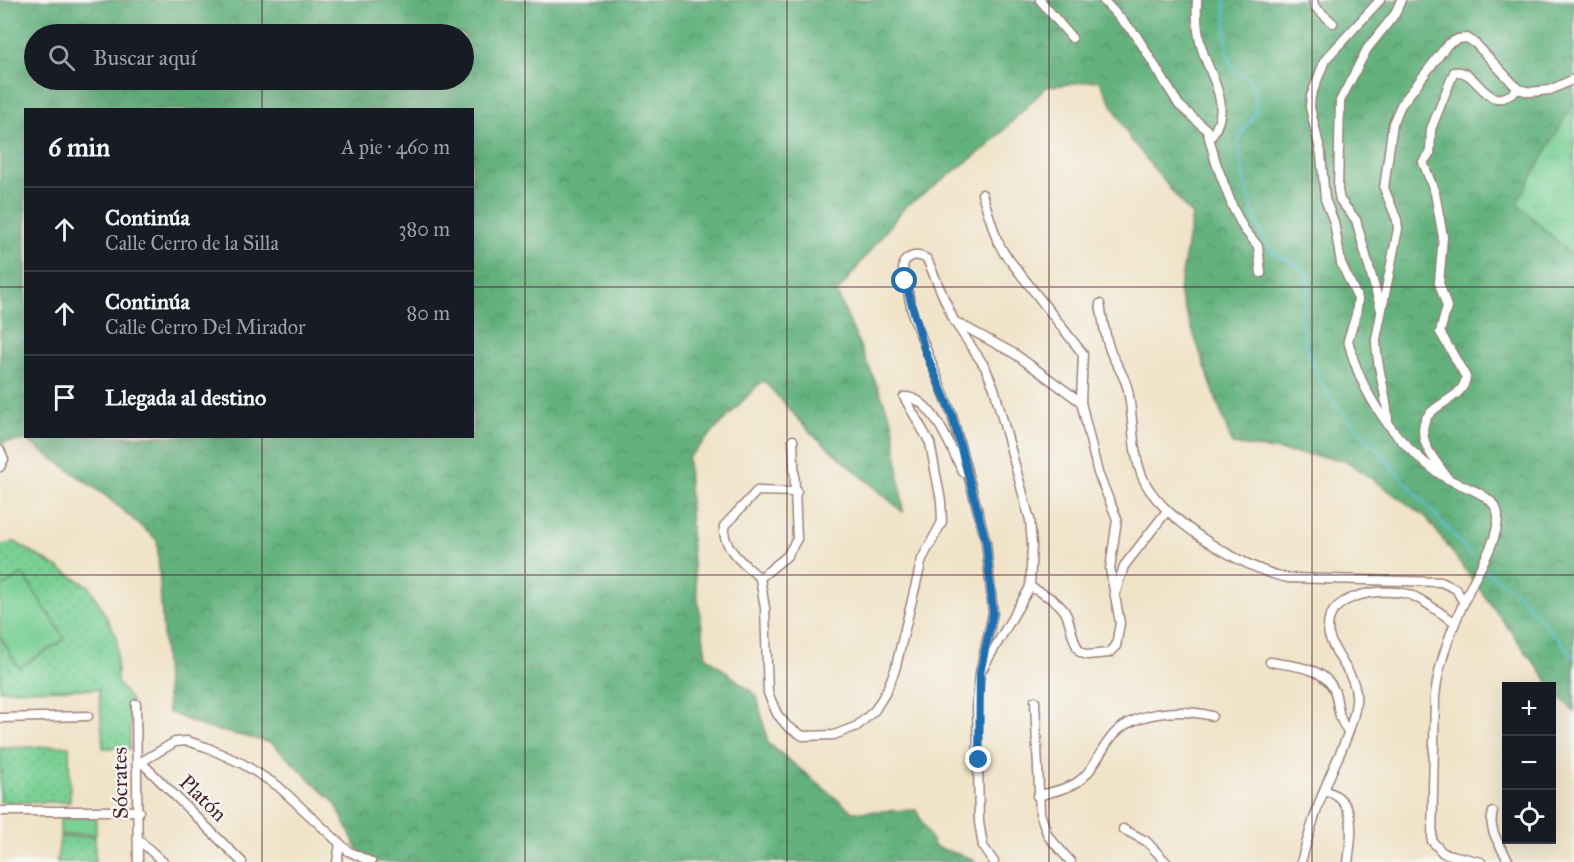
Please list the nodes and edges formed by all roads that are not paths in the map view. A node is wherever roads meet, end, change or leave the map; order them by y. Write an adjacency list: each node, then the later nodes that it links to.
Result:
1 (1040, 0): 8 (street)
2 (1103, 0): 11 (street)
3 (1197, 0): 11 (street)
4 (1313, 0): 7 (street)
5 (1380, 0): 18 (street)
6 (1401, 0): 15 (street)
7 (1333, 23)
8 (1072, 38)
9 (1574, 79): 10 (street)
10 (1518, 89): 15 (street); 22 (street)
11 (1211, 137): 13 (street)
12 (982, 194): 17 (street)
13 (1261, 273)
14 (1100, 304): 25 (street)
15 (1382, 313): 18 (street)
16 (954, 321): 17 (street); 23 (street); 27 (street)
17 (1081, 402): 28 (street)
18 (1388, 426): 22 (street)
19 (793, 440): 24 (street)
20 (0, 450): 21 (street)
21 (2, 463)
22 (1450, 482): 29 (street)
23 (968, 483): 26 (street); 32 (street)
24 (796, 492): 26 (street); 26 (street)
25 (1167, 511): 28 (street); 29 (street)
26 (760, 578)
27 (1030, 587): 28 (street); 32 (street)
28 (1114, 600)
29 (1464, 603): 30 (street)
30 (1455, 622): 38 (street); 58 (street)
31 (1270, 662): 38 (street)
32 (980, 673): 53 (street)
33 (1035, 701): 41 (street)
34 (136, 704): 39 (street, Sócrates)
35 (88, 716): 37 (street)
36 (1212, 716): 41 (street)
37 (0, 718)
38 (1348, 731): 40 (street)
39 (139, 763): 43 (street, Sócrates); 47 (street); 50 (street, Platón)
40 (1324, 790): 56 (street); 57 (street)
41 (1037, 796): 54 (street)
42 (0, 811): 43 (street)
43 (139, 811): 46 (street, Sócrates)
44 (1493, 812): 59 (street)
45 (1124, 829): 55 (street)
46 (138, 839): 48 (street, Sócrates); 49 (street)
47 (340, 844): 51 (street); 52 (street)
48 (138, 862)
49 (163, 862)
50 (242, 862)
51 (337, 862)
52 (371, 862)
53 (994, 862)
54 (1071, 862)
55 (1166, 862)
56 (1301, 862)
57 (1348, 862)
58 (1481, 862)
59 (1509, 862)

